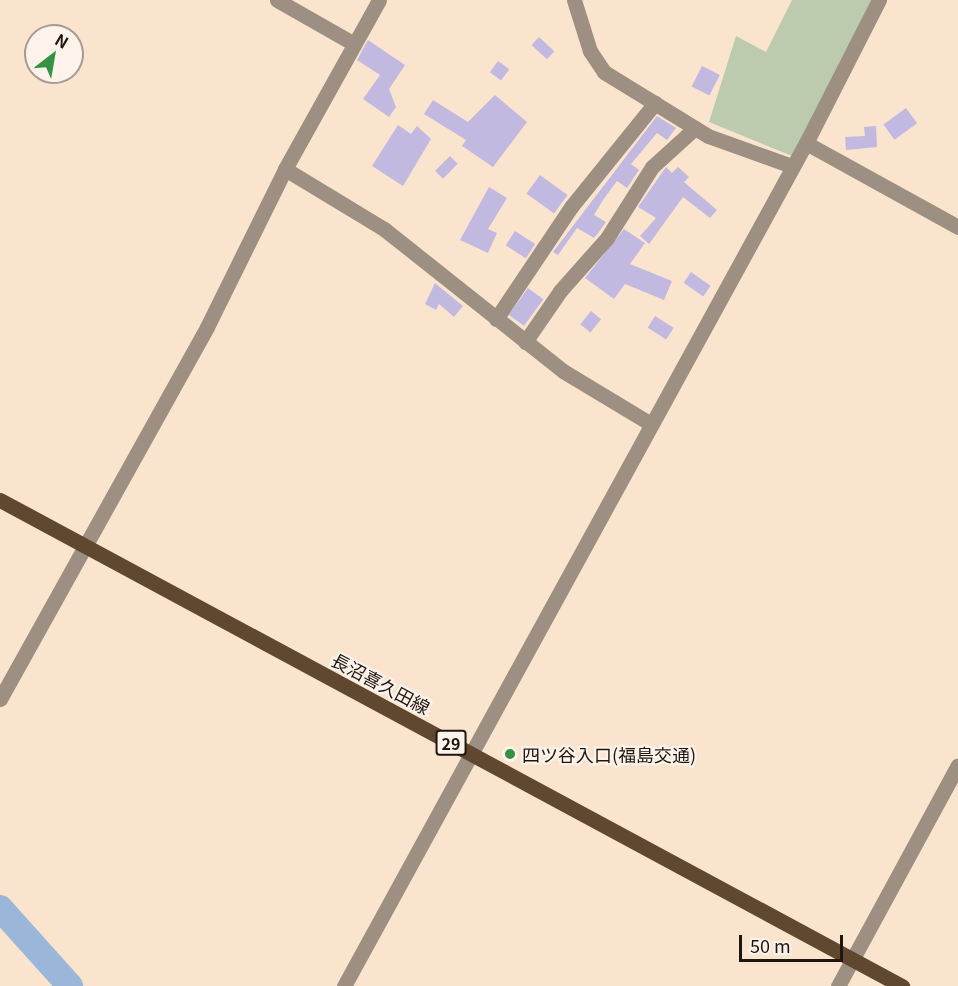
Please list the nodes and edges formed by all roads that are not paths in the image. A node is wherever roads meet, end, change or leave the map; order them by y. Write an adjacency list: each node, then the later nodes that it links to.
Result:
1 (277, 0): 5 (street)
2 (380, 0): 5 (street)
3 (574, 0): 6 (street)
4 (879, 0): 8 (street)
5 (354, 44): 10 (street)
6 (655, 104): 7 (street); 12 (street)
7 (695, 128): 9 (street); 13 (street)
8 (806, 143): 9 (street); 11 (street)
9 (792, 166): 14 (street)
10 (285, 169): 12 (street); 16 (street)
11 (958, 227)
12 (496, 319): 13 (street)
13 (525, 342): 14 (street)
14 (651, 424): 18 (street)
15 (0, 500): 16 (main road, 長沼喜久田線 / 29)
16 (83, 545): 17 (street); 18 (main road, 長沼喜久田線 / 29)
17 (0, 699)
18 (470, 753): 20 (main road, 長沼喜久田線 / 29); 21 (street)
19 (958, 765): 20 (street)
20 (852, 959): 22 (street); 23 (main road, 長沼喜久田線 / 29)
21 (344, 986)
22 (837, 986)
23 (902, 986)

